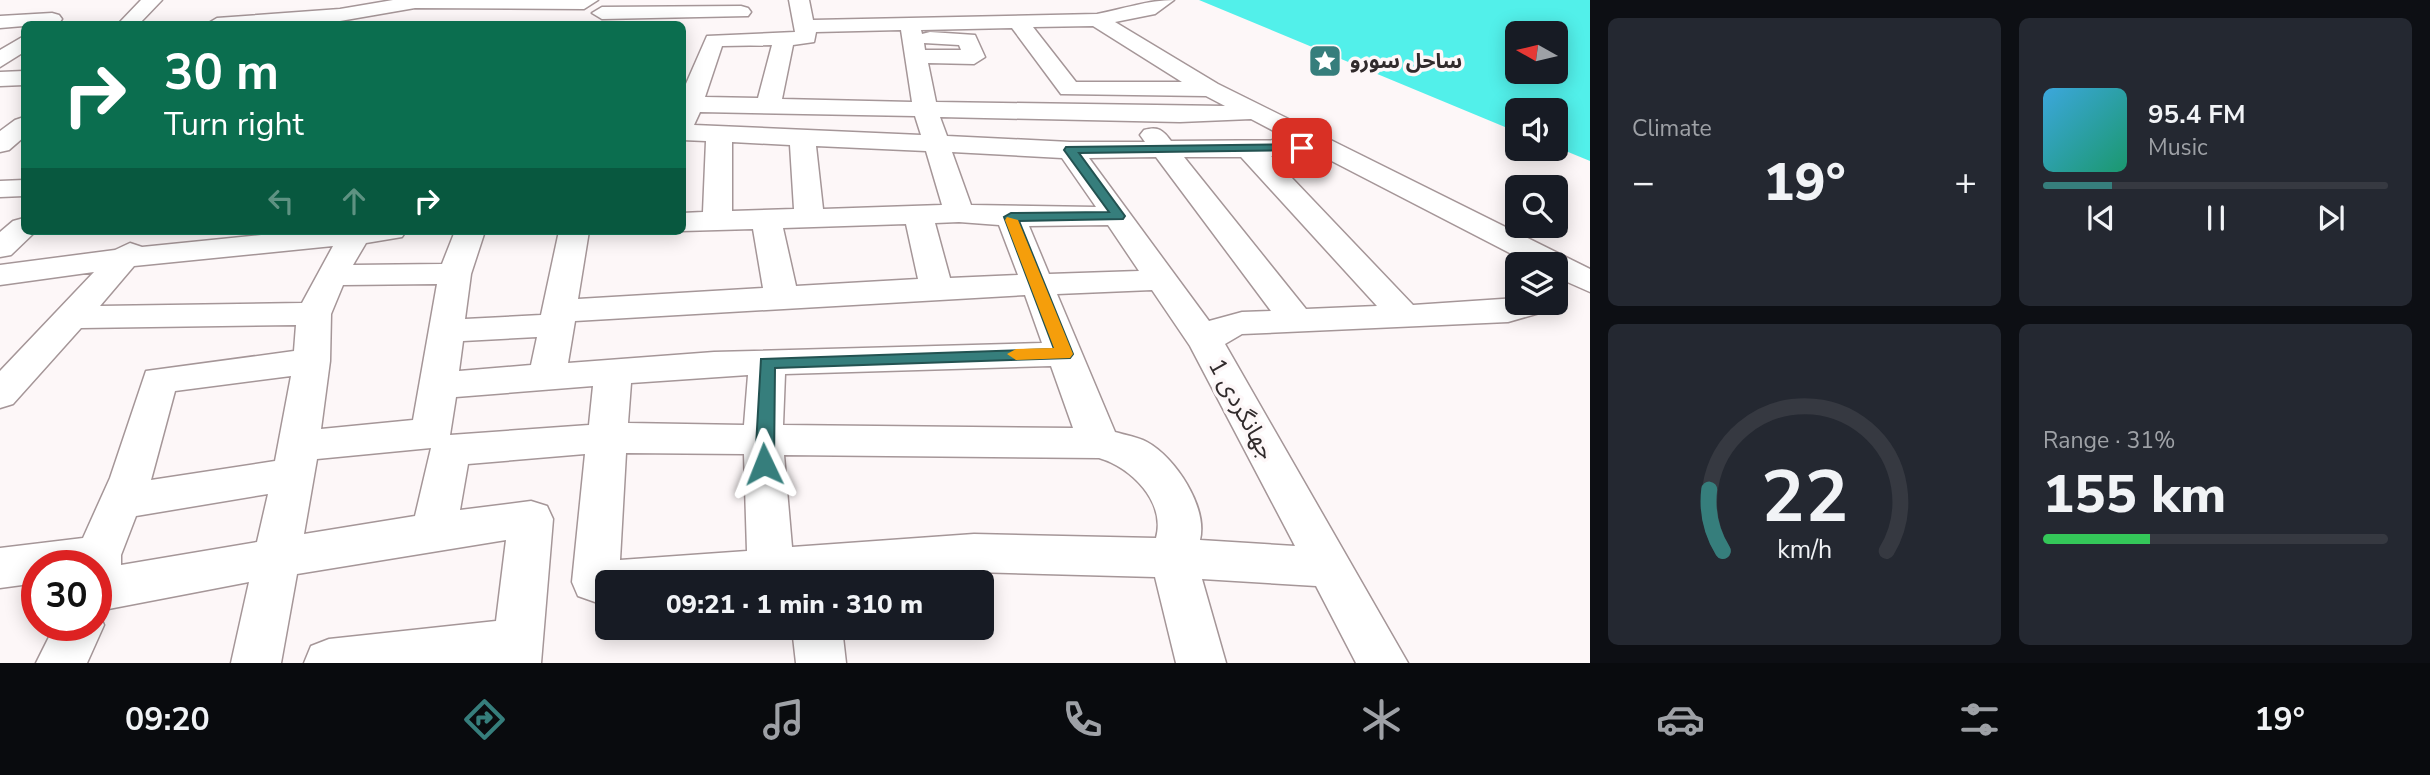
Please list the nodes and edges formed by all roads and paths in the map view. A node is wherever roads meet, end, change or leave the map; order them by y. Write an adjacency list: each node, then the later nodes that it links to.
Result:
1 (152, 0): 14 (street)
2 (799, 0): 22 (street)
3 (1050, 0): 19 (street)
4 (1164, 0): 13 (street)
5 (487, 2): 6 (street); 10 (street); 17 (street)
6 (555, 3): 7 (street); 18 (street)
7 (595, 7): 8 (street)
8 (668, 12): 9 (street)
9 (741, 12)
10 (339, 13): 16 (street)
11 (213, 16): 15 (street)
12 (55, 17): 20 (street)
13 (1097, 20): 19 (street); 31 (street)
14 (131, 21)
15 (234, 21)
16 (262, 21)
17 (474, 21)
18 (541, 21)
19 (1072, 21): 21 (street)
20 (0, 22)
21 (1018, 22): 24 (street); 31 (street)
22 (804, 26): 23 (street); 24 (street)
23 (783, 39): 27 (street); 34 (street)
24 (913, 40): 32 (street)
25 (19, 42): 26 (street)
26 (0, 60)
27 (692, 75): 33 (street)
28 (21, 78): 29 (street)
29 (0, 79)
30 (895, 84): 32 (street)
31 (1210, 89): 36 (street)
32 (923, 97): 34 (street); 37 (street); 43 (street)
33 (686, 106)
34 (768, 106): 35 (street)
35 (686, 111)
36 (1261, 112): 37 (street); 45 (street)
37 (1139, 114): 46 (street)
38 (21, 127): 42 (street)
39 (686, 132): 40 (street)
40 (719, 135): 41 (street); 56 (street)
41 (802, 138): 43 (street); 53 (street)
42 (0, 144)
43 (937, 144): 47 (street); 51 (street)
44 (1248, 148): 45 (street); 46 (street); 79 (street)
45 (1329, 148): 58 (street)
46 (1162, 149): 47 (street); 82 (street)
47 (1070, 150): 52 (street)
48 (21, 188): 49 (street)
49 (0, 189)
50 (918, 212): 51 (street); 53 (street); 73 (street)
51 (959, 213): 54 (street)
52 (1118, 216): 54 (street); 70 (street)
53 (809, 217): 55 (street)
54 (1011, 217): 72 (street)
55 (766, 219): 56 (street); 76 (street)
56 (718, 221): 57 (street)
57 (686, 222)
58 (1504, 226): 64 (street)
59 (146, 235): 65 (street)
60 (340, 235): 65 (street)
61 (365, 235): 69 (street)
62 (469, 235): 67 (street)
63 (574, 235): 81 (street)
64 (1540, 252)
65 (124, 258): 68 (street); 80 (street)
66 (1568, 270): 71 (street)
67 (455, 274): 69 (street); 83 (street)
68 (0, 275)
69 (331, 275): 78 (street)
70 (1164, 280): 72 (street); 84 (street)
71 (1590, 282)
72 (1034, 283): 73 (street); 85 (street)
73 (936, 288): 76 (street)
74 (1590, 289): 75 (street)
75 (1568, 295)
76 (782, 299): 81 (street)
77 (1505, 310): 79 (street, جهانگردی 1)
78 (314, 314): 80 (street); 87 (street)
79 (1404, 315): 82 (street, جهانگردی 1)
80 (70, 317): 86 (street)
81 (558, 318): 83 (street); 90 (street)
82 (1297, 321): 84 (street, جهانگردی 1)
83 (448, 331): 91 (street)
84 (1207, 344): 102 (street, جهانگردی 1)
85 (1065, 354): 88 (street); 95 (street)
86 (15, 361): 92 (street)
87 (312, 361): 96 (street); 97 (street)
88 (767, 363): 89 (street); 93 (street)
89 (613, 370): 90 (street); 94 (street)
90 (547, 376): 91 (street)
91 (440, 385): 96 (street)
92 (0, 395)
93 (763, 437): 94 (street); 95 (street); 106 (street)
94 (607, 438): 98 (street); 105 (street)
95 (1099, 443): 101 (street)
96 (296, 460): 97 (street); 100 (street)
97 (120, 502): 99 (street)
98 (434, 531): 100 (street); 111 (street)
99 (105, 550)
100 (278, 556): 108 (street); 113 (street)
101 (1172, 558): 102 (street); 107 (street); 116 (street)
102 (1329, 566): 117 (street, جهانگردی 1)
103 (0, 568): 104 (street)
104 (21, 570)
105 (595, 570)
106 (797, 570)
107 (824, 570)
108 (112, 576)
109 (818, 640): 115 (street)
110 (72, 641): 112 (street)
111 (517, 652): 114 (street)
112 (61, 663)
113 (256, 663)
114 (336, 663)
115 (821, 663)
116 (1201, 663)
117 (1383, 663)

